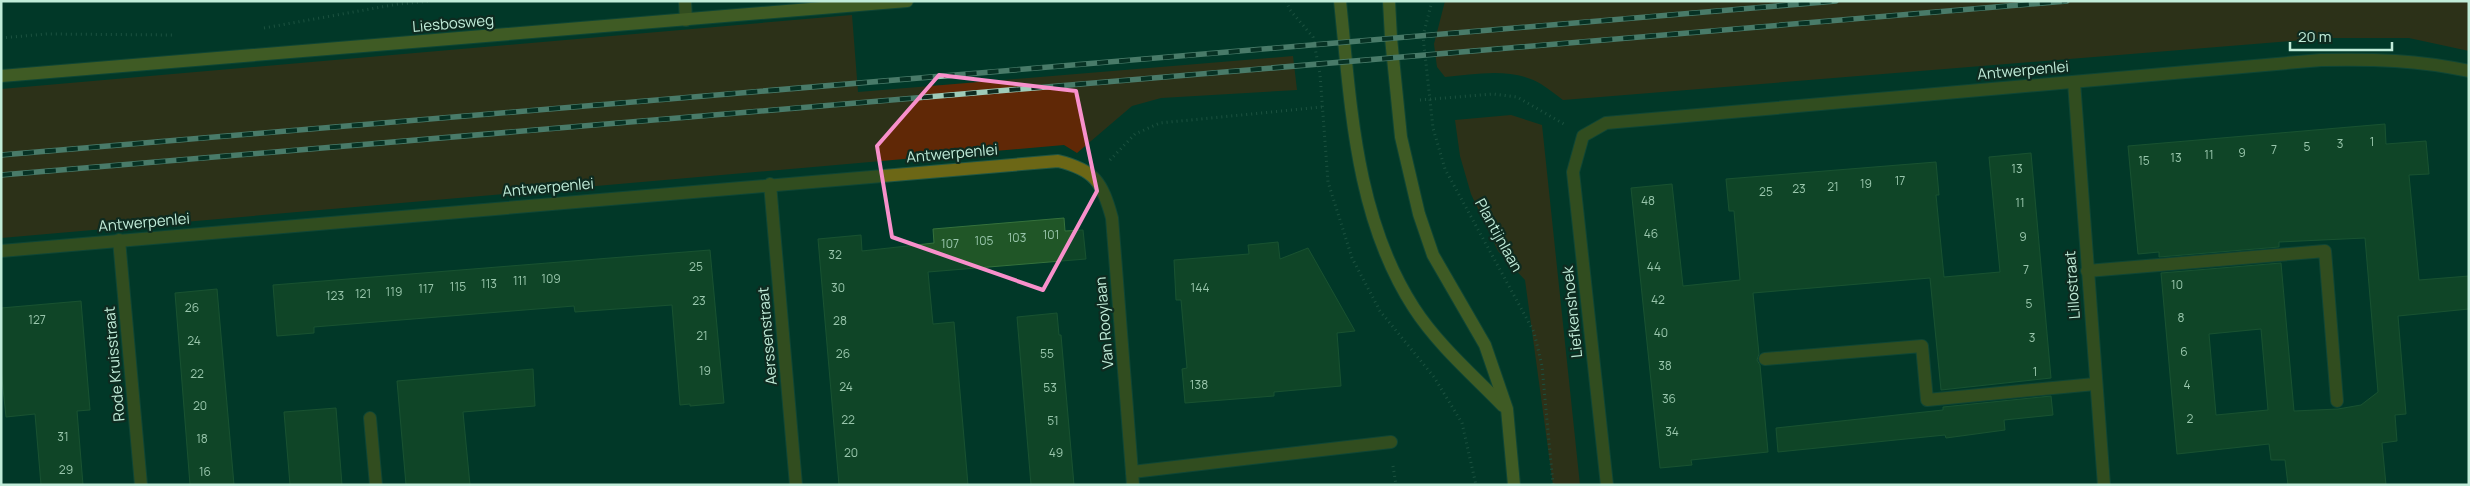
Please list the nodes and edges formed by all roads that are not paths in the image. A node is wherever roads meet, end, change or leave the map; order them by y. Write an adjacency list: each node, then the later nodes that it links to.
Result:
1 (685, 1): 5 (street)
2 (907, 1): 5 (main road, Liesbosweg)
3 (1340, 1): 18 (main road)
4 (1389, 1): 18 (main road)
5 (686, 20): 7 (main road, Liesbosweg)
6 (2469, 71): 8 (street, Antwerpenlei)
7 (1, 76)
8 (2074, 82): 9 (street, Antwerpenlei); 14 (street, Lillostraat)
9 (1583, 136): 27 (street, Liefkenshoek)
10 (1094, 176): 11 (street, Antwerpenlei); 21 (street, Van Rooylaan)
11 (770, 184): 12 (street, Antwerpenlei); 24 (street, Aerssenstraat)
12 (119, 240): 13 (street, Antwerpenlei); 22 (street, Rode Kruisstraat)
13 (1, 251)
14 (2087, 271): 16 (street, Lillostraat); 17 (street)
15 (1765, 359): 16 (street)
16 (2095, 384): 28 (street, Lillostraat)
17 (2337, 401)
18 (1507, 410): 26 (main road)
19 (370, 418): 23 (street)
20 (1391, 442): 21 (street)
21 (1132, 472): 25 (street, Van Rooylaan)
22 (141, 485)
23 (376, 485)
24 (796, 485)
25 (1133, 485)
26 (1514, 485)
27 (1607, 485)
28 (2104, 485)

